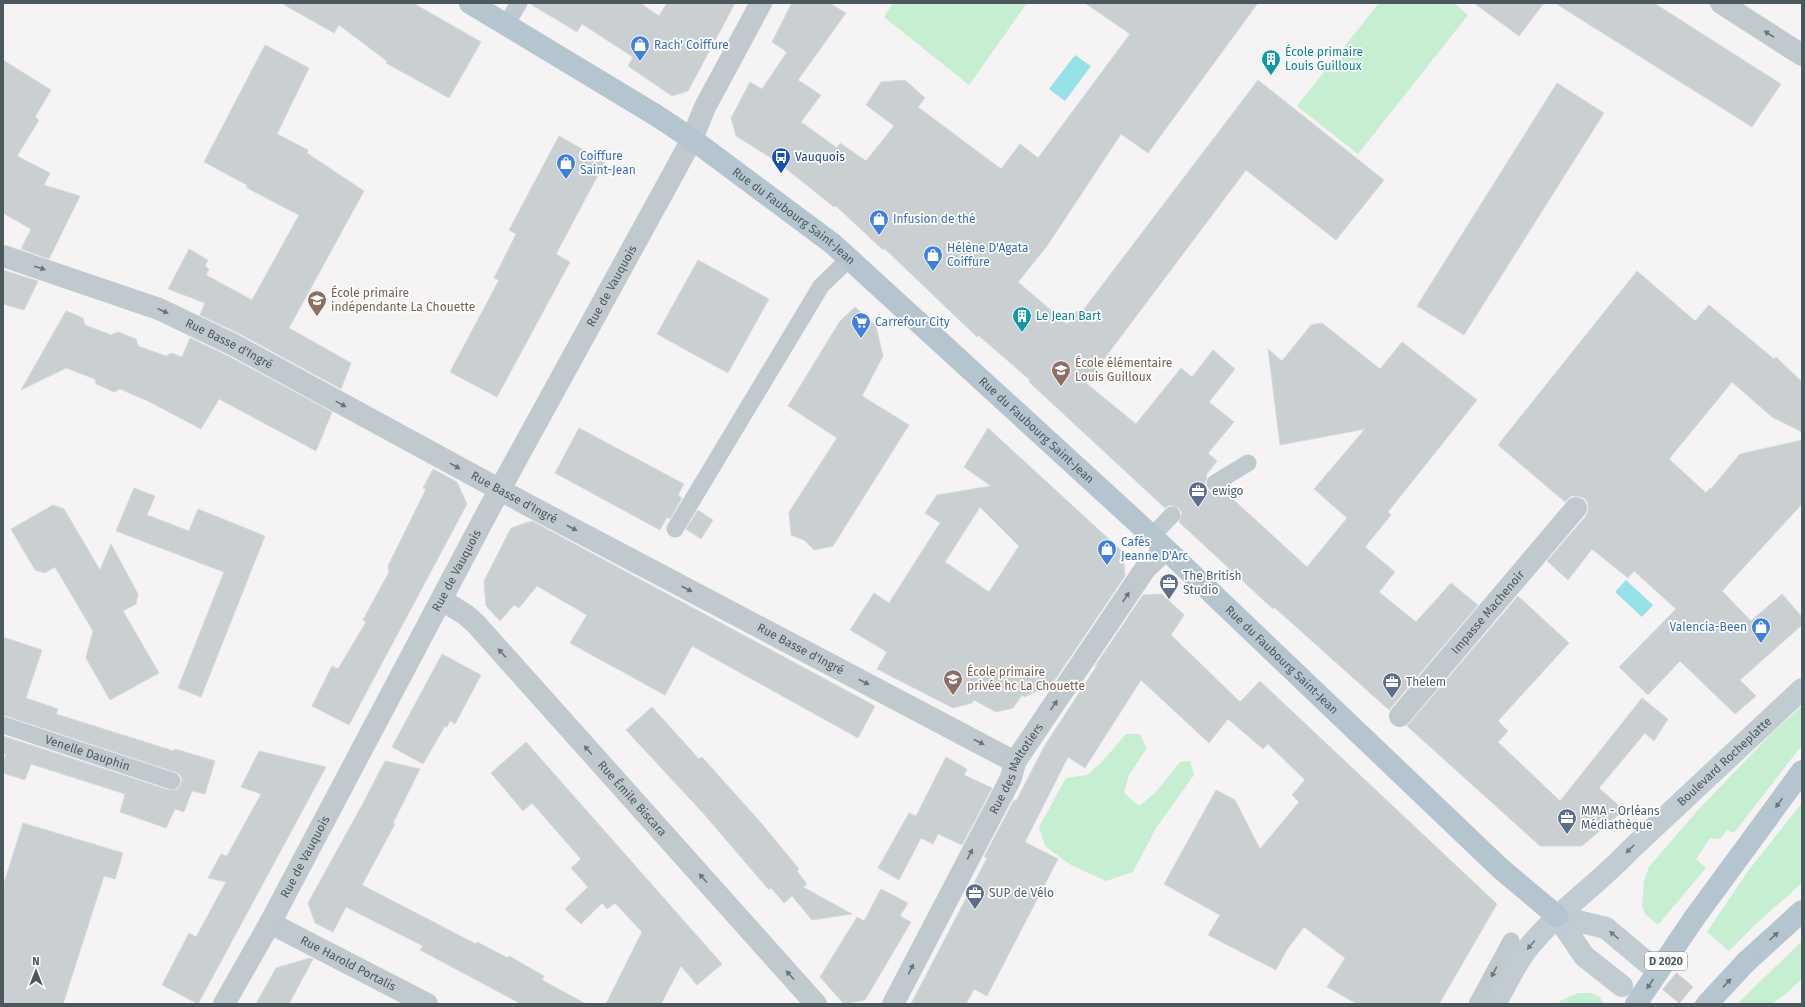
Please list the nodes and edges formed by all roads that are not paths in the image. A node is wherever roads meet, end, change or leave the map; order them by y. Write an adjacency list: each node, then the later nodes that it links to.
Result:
1 (470, 3): 5 (main road, Rue du Faubourg Saint-Jean)
2 (519, 3): 5 (lane)
3 (761, 3): 7 (street, Rue de Vauquois)
4 (1721, 3): 6 (street, one-way to 4)
5 (506, 25): 7 (main road, Rue du Faubourg Saint-Jean)
6 (1802, 55)
7 (692, 139): 9 (main road, Rue du Faubourg Saint-Jean); 12 (street, Rue de Vauquois)
8 (3, 256): 12 (street, Rue Basse d'Ingré, one-way to 12)
9 (849, 259): 15 (lane); 16 (main road, Rue du Faubourg Saint-Jean)
10 (1248, 463): 11 (lane)
11 (1215, 483)
12 (501, 490): 17 (street, Rue de Vauquois); 21 (street, Rue Basse d'Ingré, one-way to 21)
13 (1576, 508): 19 (street, Impasse Machenoir)
14 (1172, 515): 16 (lane)
15 (675, 529)
16 (1158, 543): 21 (street, Rue des Maltotiers, one-way to 16); 25 (main road, Rue du Faubourg Saint-Jean)
17 (442, 600): 26 (street, Rue de Vauquois); 32 (street, Rue Émile Biscara, one-way to 17)
18 (1802, 689): 25 (main road, Boulevard Rocheplatte, one-way to 25)
19 (1397, 720)
20 (3, 725): 23 (lane, Venelle Dauphin)
21 (1015, 762): 33 (street, Rue des Maltotiers, one-way to 21)
22 (1802, 771): 36 (main road, D 2020, one-way to 36, bridge)
23 (172, 781)
24 (1802, 911): 37 (main road, one-way to 24, bridge)
25 (1557, 916): 28 (main road, Rue du Faubourg Saint-Jean, one-way to 25); 29 (main road, Rue du Faubourg Saint-Jean); 35 (main road, Boulevard Rocheplatte, one-way to 35)
26 (270, 923): 30 (street, Rue de Vauquois); 31 (street, Rue Harold Portalis)
27 (1511, 941): 34 (lane, one-way to 34)
28 (1644, 960)
29 (1622, 986)
30 (224, 1004)
31 (427, 1004)
32 (816, 1004)
33 (893, 1004)
34 (1477, 1004)
35 (1495, 1004)
36 (1636, 1004)
37 (1707, 1004)

